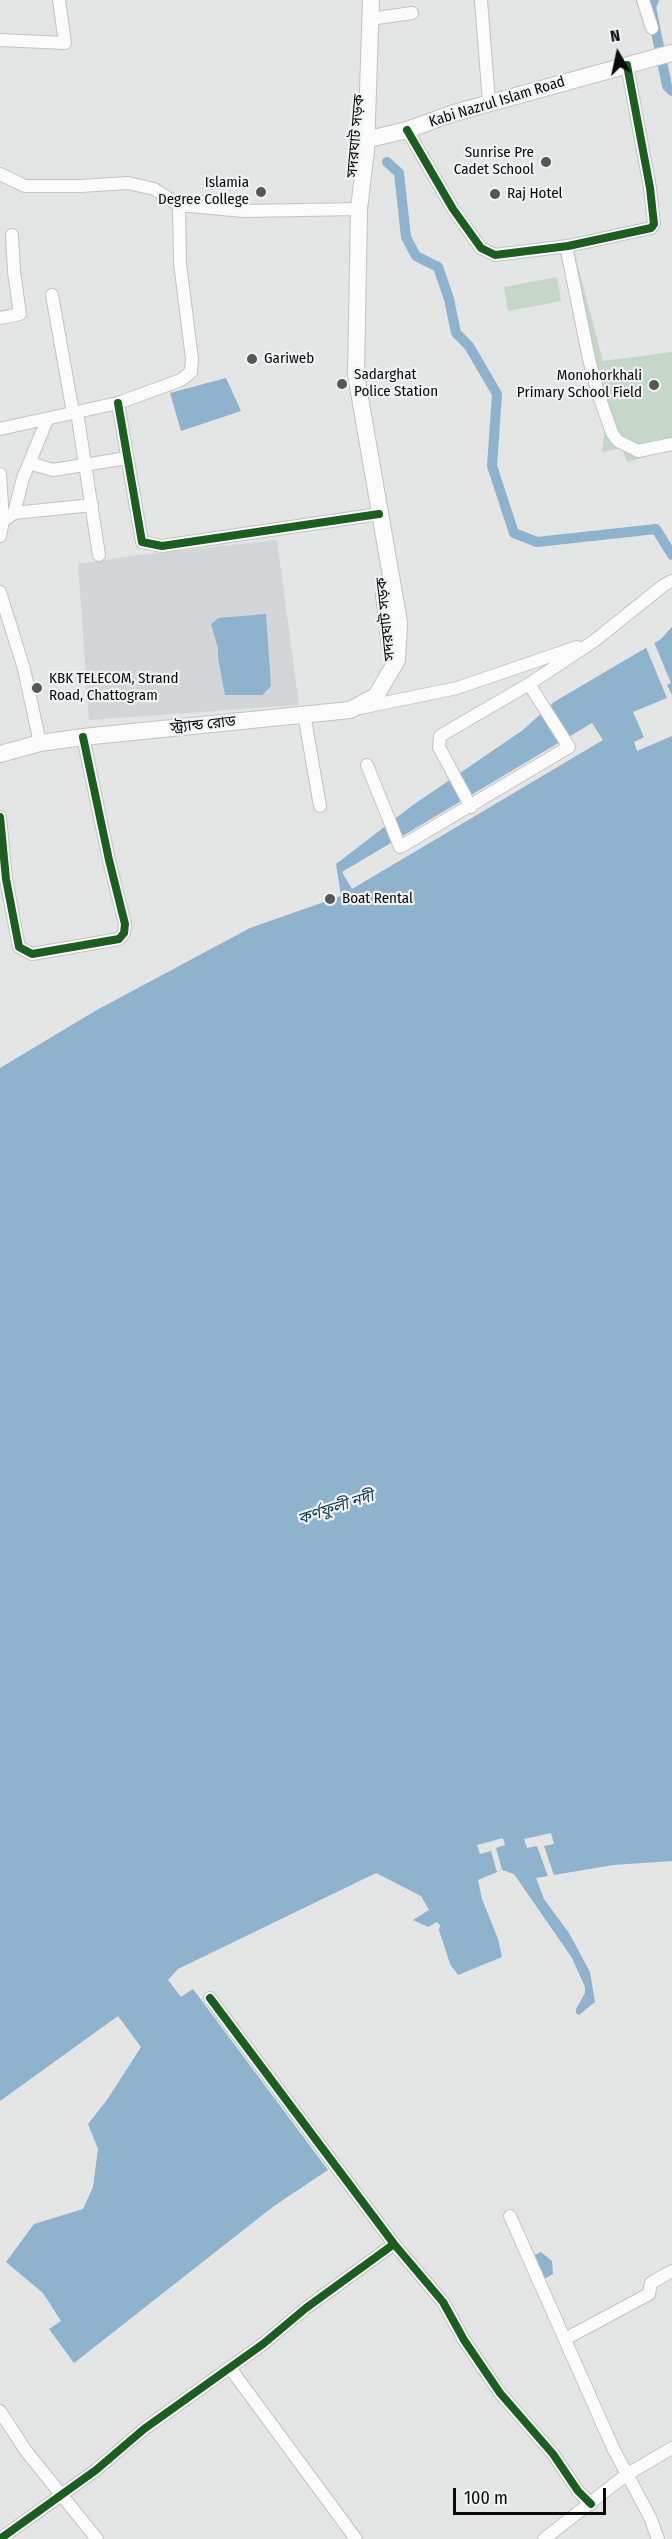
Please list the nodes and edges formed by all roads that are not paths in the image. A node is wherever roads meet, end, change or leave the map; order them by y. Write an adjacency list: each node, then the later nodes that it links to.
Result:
1 (59, 0): 9 (street)
2 (365, 0): 14 (main road, সদরঘাট সড়ক)
3 (371, 0): 7 (main road, সদরঘাট সড়ক)
4 (481, 0): 12 (street)
5 (643, 0): 8 (street)
6 (412, 13): 7 (street)
7 (370, 19): 14 (main road, সদরঘাট সড়ক)
8 (652, 28)
9 (0, 40)
10 (666, 55): 11 (main road, Kabi Nazrul Islam Road)
11 (627, 65): 12 (main road, Kabi Nazrul Islam Road); 19 (street)
12 (489, 102): 13 (main road, Kabi Nazrul Islam Road)
13 (407, 130): 14 (main road, Kabi Nazrul Islam Road); 19 (street)
14 (361, 141): 17 (main road, সদরঘাট সড়ক)
15 (0, 174): 16 (street)
16 (179, 206): 17 (street); 22 (street)
17 (354, 209): 33 (main road, সদরঘাট সড়ক)
18 (12, 235): 21 (street)
19 (566, 246): 26 (street)
20 (52, 295): 23 (street)
21 (0, 318)
22 (118, 403): 23 (street); 27 (street)
23 (75, 413): 24 (street); 29 (street)
24 (47, 420): 25 (street); 28 (street)
25 (0, 429)
26 (672, 444)
27 (127, 458): 29 (street); 33 (street)
28 (29, 463): 29 (street); 32 (street)
29 (85, 466): 31 (street)
30 (0, 474): 34 (street)
31 (92, 505): 32 (street); 36 (street)
32 (14, 513): 34 (street)
33 (375, 515): 40 (main road, সদরঘাট সড়ক)
34 (3, 521): 35 (street)
35 (0, 536)
36 (99, 555)
37 (668, 583): 39 (street)
38 (0, 592): 45 (street)
39 (594, 641): 41 (street); 42 (street)
40 (392, 672): 42 (main road, স্ট্র্যান্ড রোড)
41 (529, 684): 49 (street); 49 (street)
42 (350, 710): 43 (main road, স্ট্র্যান্ড রোড)
43 (304, 714): 44 (main road, স্ট্র্যান্ড রোড); 48 (street)
44 (83, 737): 45 (main road, স্ট্র্যান্ড রোড); 50 (street)
45 (40, 743): 46 (main road, স্ট্র্যান্ড রোড)
46 (0, 754)
47 (367, 765): 49 (street)
48 (320, 806)
49 (471, 807)
50 (0, 817)
51 (210, 1998): 53 (street)
52 (510, 2216): 55 (street)
53 (394, 2244): 56 (street); 61 (street)
54 (672, 2271): 55 (street)
55 (565, 2339): 59 (street)
56 (230, 2368): 60 (street); 64 (street)
57 (0, 2411): 60 (street)
58 (672, 2448): 59 (street)
59 (626, 2475): 61 (street); 66 (street)
60 (62, 2494): 62 (street); 63 (street)
61 (591, 2504): 65 (street)
62 (0, 2539)
63 (97, 2539)
64 (356, 2539)
65 (544, 2539)
66 (658, 2539)

